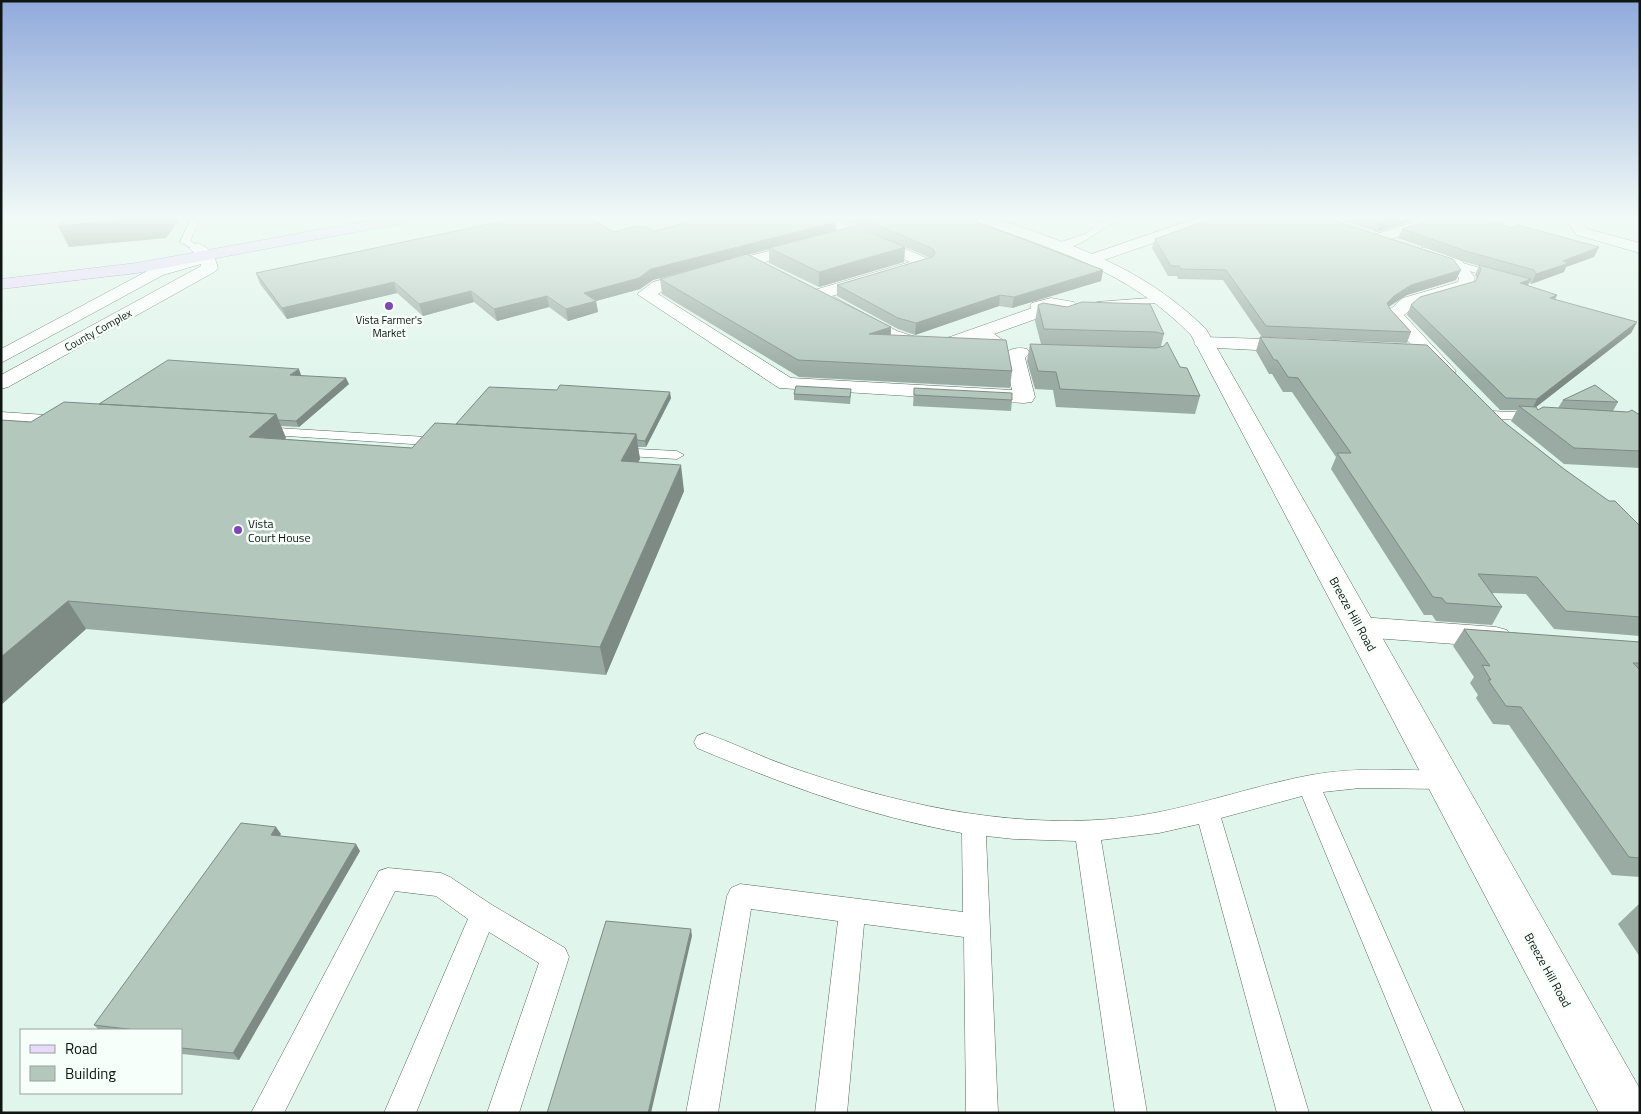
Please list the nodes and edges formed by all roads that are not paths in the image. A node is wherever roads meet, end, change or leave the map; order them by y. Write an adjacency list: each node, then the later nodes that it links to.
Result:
1 (23, 271): 11 (main road)
2 (112, 271): 14 (main road)
3 (159, 271): 24 (street, County Complex)
4 (205, 271): 26 (street, County Complex)
5 (713, 271): 19 (street)
6 (768, 271): 12 (street)
7 (896, 271): 16 (street)
8 (1117, 271): 17 (street, Breeze Hill Road)
9 (1461, 271): 23 (street)
10 (1480, 271): 13 (lane)
11 (1, 273)
12 (774, 274)
13 (1515, 281)
14 (1, 284)
15 (800, 287): 16 (street)
16 (817, 295): 19 (street)
17 (1164, 300): 18 (lane); 20 (street, Breeze Hill Road)
18 (1038, 312): 19 (street)
19 (978, 333)
20 (1204, 343): 21 (street); 36 (street, Breeze Hill Road)
21 (1315, 347)
22 (1400, 350): 23 (street)
23 (1426, 351): 25 (street)
24 (1, 357)
25 (1457, 382)
26 (1, 383)
27 (1483, 409): 29 (lane); 32 (street)
28 (1, 416): 30 (lane)
29 (1549, 418)
30 (74, 420)
31 (249, 431): 33 (lane)
32 (1512, 437)
33 (453, 442)
34 (600, 451): 35 (lane)
35 (678, 456)
36 (1360, 627): 37 (street); 39 (street, Breeze Hill Road)
37 (1527, 640)
38 (705, 742): 42 (lane)
39 (1444, 780): 40 (lane); 56 (street, Breeze Hill Road)
40 (1309, 786): 41 (lane); 55 (lane)
41 (1207, 810): 43 (lane); 54 (lane)
42 (974, 826): 43 (lane); 46 (lane)
43 (1087, 830): 53 (lane)
44 (852, 912): 46 (lane); 50 (lane); 51 (lane)
45 (483, 914): 47 (lane); 48 (lane); 49 (lane)
46 (976, 926): 52 (lane)
47 (267, 1113)
48 (400, 1113)
49 (503, 1113)
50 (702, 1113)
51 (831, 1113)
52 (982, 1113)
53 (1131, 1113)
54 (1293, 1113)
55 (1449, 1113)
56 (1626, 1113)

